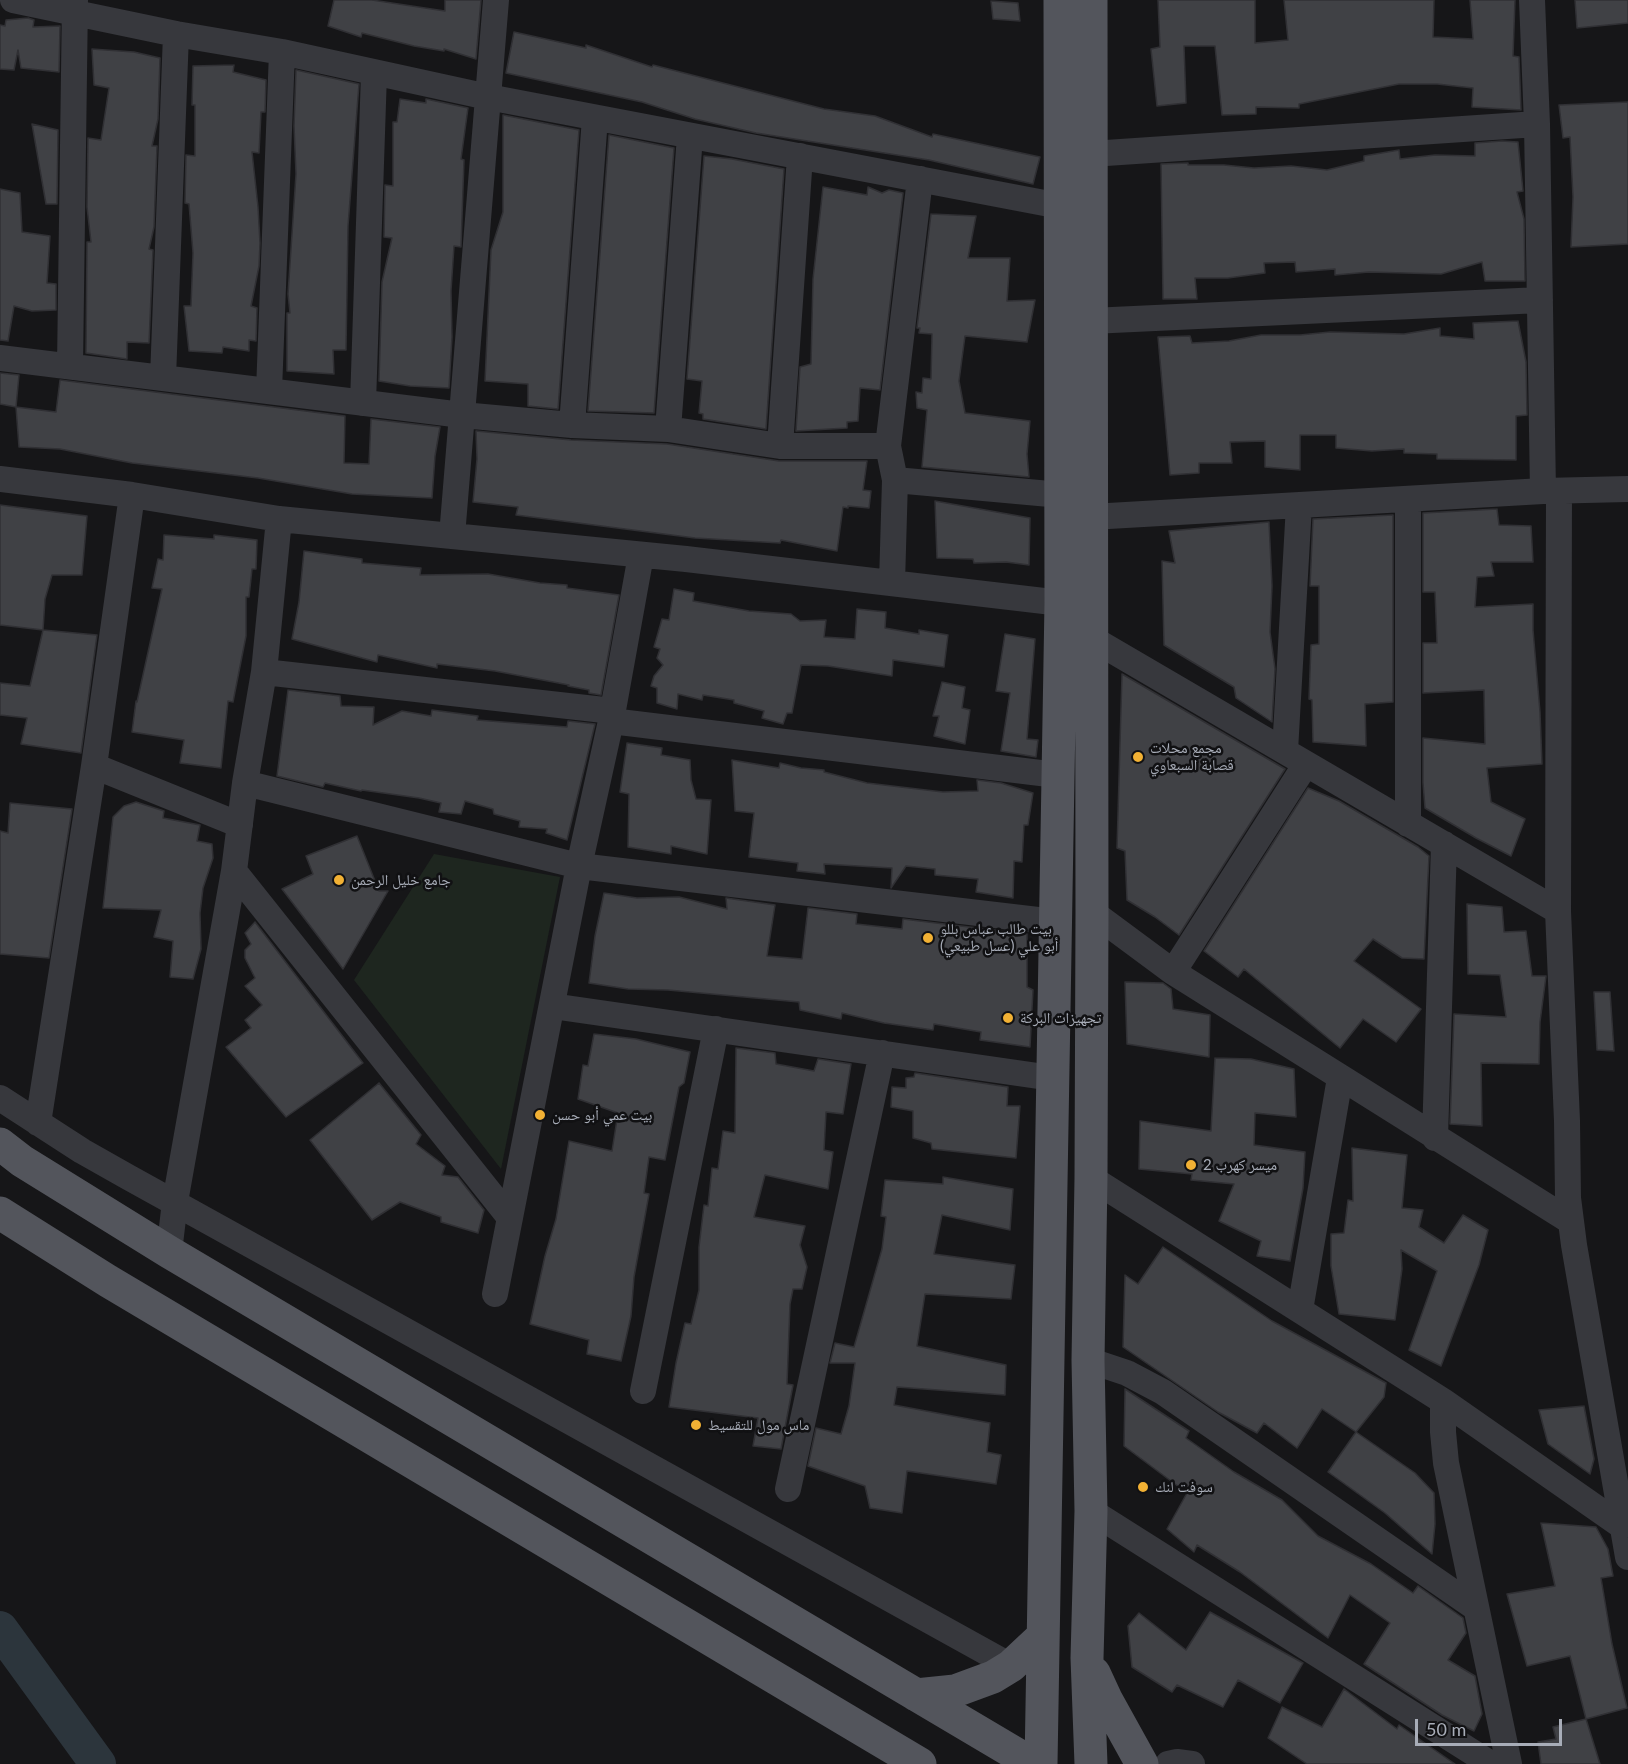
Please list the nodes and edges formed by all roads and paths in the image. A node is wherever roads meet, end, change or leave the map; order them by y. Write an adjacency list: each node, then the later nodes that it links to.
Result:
1 (13, 0): 6 (street)
2 (496, 0): 10 (street)
3 (1060, 0): 17 (main road)
4 (1091, 0): 14 (main road)
5 (1532, 0): 12 (street)
6 (75, 6): 7 (street); 21 (street)
7 (176, 34): 8 (street); 22 (street)
8 (282, 52): 9 (street); 23 (street)
9 (374, 73): 10 (street); 24 (street)
10 (488, 97): 11 (street); 25 (street)
11 (595, 118): 13 (street); 26 (street)
12 (1537, 124): 14 (street); 18 (street)
13 (690, 136): 15 (street); 27 (street)
14 (1091, 154): 19 (main road)
15 (800, 156): 16 (street); 28 (street)
16 (920, 179): 17 (street); 29 (street)
17 (1060, 206): 35 (main road)
18 (1540, 300): 19 (street); 33 (street)
19 (1091, 321): 38 (main road)
20 (0, 358): 21 (street)
21 (70, 366): 22 (street)
22 (163, 378): 23 (street)
23 (269, 391): 24 (street)
24 (363, 402): 25 (street)
25 (462, 415): 26 (street); 40 (street)
26 (572, 426): 27 (street)
27 (668, 429): 28 (street)
28 (780, 446): 29 (street)
29 (888, 446): 31 (street)
30 (0, 479): 34 (street)
31 (895, 480): 35 (street); 42 (street)
32 (1628, 489): 33 (street)
33 (1551, 491): 36 (street); 56 (street)
34 (132, 495): 39 (street); 48 (street)
35 (1061, 495): 43 (main road)
36 (1408, 499): 37 (street); 51 (street)
37 (1299, 505): 38 (street); 47 (street)
38 (1091, 517): 44 (main road)
39 (279, 519): 40 (street); 45 (street)
40 (452, 536): 41 (street)
41 (641, 555): 42 (street); 46 (street)
42 (892, 583): 43 (street)
43 (1061, 603): 49 (main road)
44 (1091, 638): 47 (street); 57 (main road)
45 (264, 672): 46 (street); 50 (street)
46 (612, 716): 49 (street); 54 (street)
47 (1296, 758): 51 (street); 59 (street)
48 (94, 766): 52 (street); 66 (street)
49 (1057, 775): 58 (main road)
50 (245, 783): 52 (street); 54 (street)
51 (1408, 824): 53 (street)
52 (240, 825): 55 (street)
53 (1444, 844): 56 (street); 67 (street)
54 (579, 866): 58 (street); 60 (street)
55 (234, 871): 70 (street); 72 (street)
56 (1558, 911): 73 (street)
57 (1092, 912): 59 (street); 69 (main road)
58 (1055, 922): 63 (main road)
59 (1173, 972): 64 (street)
60 (552, 1006): 61 (street); 72 (street)
61 (716, 1029): 62 (street); 78 (street)
62 (882, 1053): 63 (street); 80 (street)
63 (1052, 1078): 85 (main road)
64 (1340, 1078): 67 (street); 76 (street)
65 (0, 1098): 66 (street)
66 (38, 1123): 70 (street)
67 (1436, 1138): 73 (street)
68 (0, 1144): 74 (main road)
69 (1091, 1178): 76 (street); 77 (main road)
70 (175, 1202): 74 (street); 87 (street)
71 (0, 1213): 89 (main road)
72 (510, 1218): 75 (street)
73 (1570, 1221): 82 (street)
74 (169, 1252): 88 (main road)
75 (495, 1294)
76 (1300, 1310): 79 (street)
77 (1088, 1360): 81 (main road); 84 (street)
78 (643, 1391)
79 (1443, 1401): 82 (street); 84 (street)
80 (788, 1489)
81 (1091, 1511): 86 (main road); 96 (street)
82 (1622, 1526): 83 (street)
83 (1628, 1557)
84 (1476, 1608): 97 (street)
85 (1042, 1637): 87 (main road); 91 (main road)
86 (1087, 1658): 92 (main road); 93 (main road)
87 (1011, 1666): 88 (main road)
88 (916, 1695): 90 (main road)
89 (920, 1764)
90 (1033, 1764)
91 (1041, 1764)
92 (1091, 1764)
93 (1142, 1764)
94 (1168, 1764): 95 (street)
95 (1192, 1764)
96 (1491, 1764)
97 (1509, 1764)

